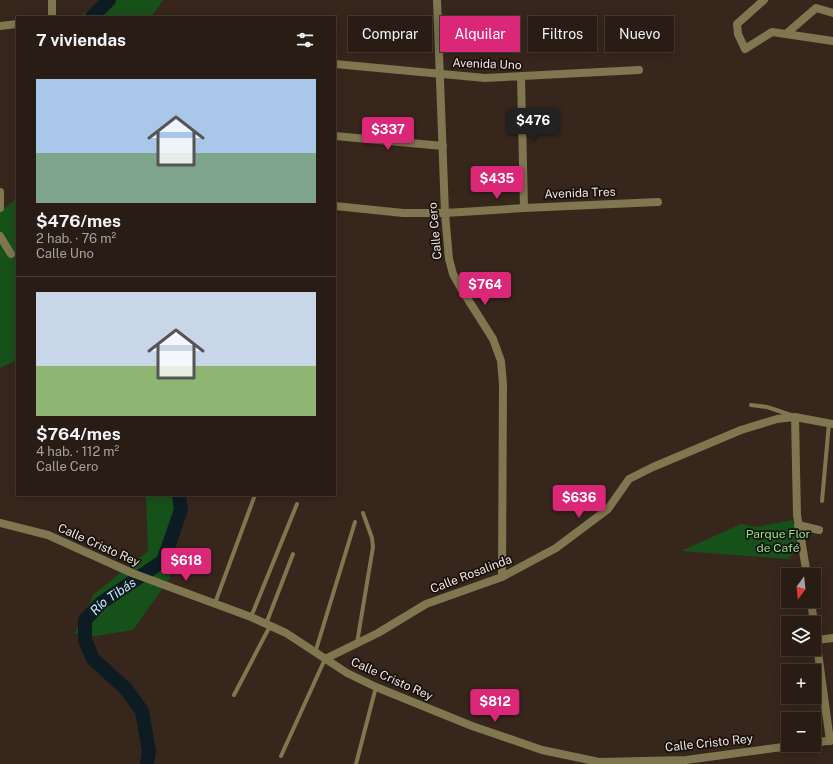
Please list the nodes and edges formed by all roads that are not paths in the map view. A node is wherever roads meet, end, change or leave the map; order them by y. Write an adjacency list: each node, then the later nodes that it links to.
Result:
1 (52, 0): 5 (street)
2 (437, 0): 12 (street, Calle Cero)
3 (764, 0): 8 (street)
4 (833, 13): 8 (street)
5 (52, 16)
6 (16, 24): 7 (street)
7 (0, 26)
8 (786, 34): 9 (street)
9 (833, 40)
10 (336, 64): 12 (street, Avenida Uno)
11 (639, 70): 13 (street, Avenida Uno)
12 (440, 74): 13 (street, Avenida Uno); 15 (street, Calle Cero)
13 (521, 77): 20 (street)
14 (336, 136): 15 (street)
15 (443, 146): 21 (street, Calle Cero)
16 (0, 192): 19 (street)
17 (658, 202): 20 (street, Avenida Tres)
18 (336, 206): 21 (street, Avenida Tres)
19 (0, 208)
20 (524, 208): 21 (street, Avenida Tres)
21 (445, 213): 37 (street, Calle Cero)
22 (0, 236): 23 (street)
23 (11, 254)
24 (751, 405): 25 (lane)
25 (796, 417): 26 (street, Calle Rosalinda); 33 (street); 37 (street, Calle Rosalinda)
26 (831, 424): 28 (lane)
27 (255, 496): 38 (lane)
28 (822, 501)
29 (297, 504): 39 (lane)
30 (363, 513): 43 (lane)
31 (355, 522): 44 (lane)
32 (0, 523): 38 (street, Calle Cristo Rey)
33 (798, 524): 34 (street); 36 (street)
34 (819, 530)
35 (293, 554): 40 (lane)
36 (806, 568)
37 (502, 577): 43 (street, Calle Rosalinda)
38 (215, 604): 39 (street, Calle Cristo Rey)
39 (251, 617): 40 (street, Calle Cristo Rey)
40 (268, 624): 44 (street, Calle Cristo Rey); 48 (lane)
41 (833, 638): 42 (street)
42 (821, 640)
43 (357, 643): 46 (street, Calle Rosalinda)
44 (315, 653): 46 (street, Calle Cristo Rey)
45 (819, 656): 49 (street)
46 (325, 659): 47 (street, Calle Cristo Rey); 52 (lane)
47 (376, 687): 51 (street, Calle Cristo Rey); 53 (lane)
48 (234, 695)
49 (832, 740): 50 (street)
50 (821, 742)
51 (781, 747)
52 (281, 756)
53 (356, 764)

